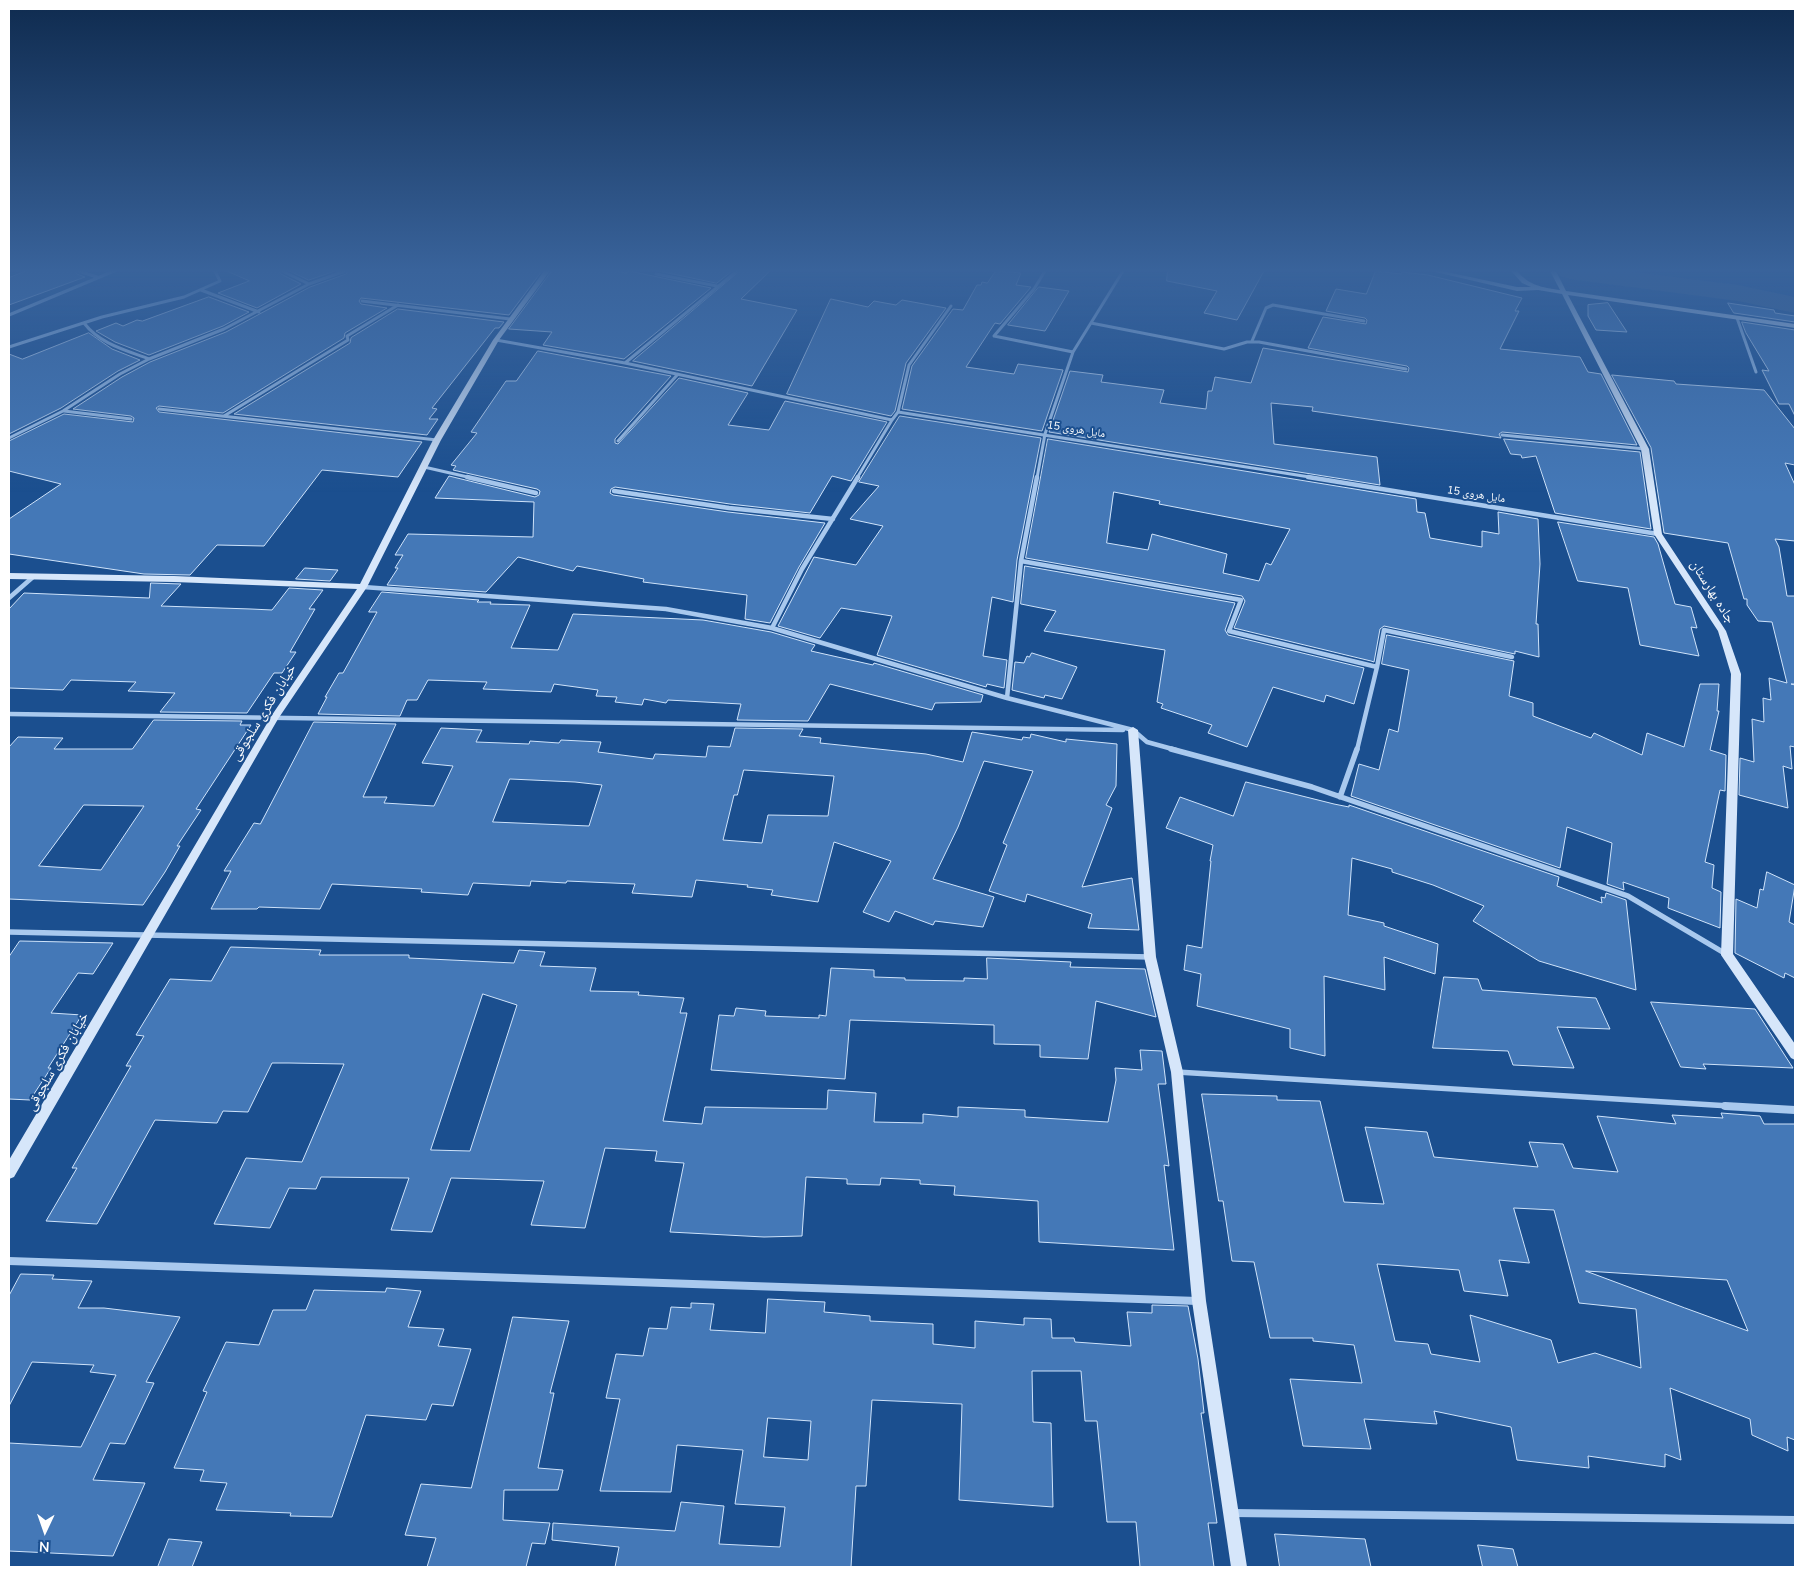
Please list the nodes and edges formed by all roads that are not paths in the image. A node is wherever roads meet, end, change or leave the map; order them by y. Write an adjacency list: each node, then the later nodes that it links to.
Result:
1 (113, 345): 16 (street)
2 (182, 345): 16 (street)
3 (341, 345): 24 (street)
4 (493, 345): 30 (street, خیابان فکری سلجوقی)
5 (522, 345): 17 (street)
6 (647, 345): 17 (street)
7 (924, 345): 23 (street)
8 (1036, 345): 15 (street)
9 (1078, 345): 15 (street)
10 (1201, 345): 11 (street)
11 (1240, 345)
12 (1272, 345): 18 (street)
13 (1591, 345): 32 (street, جاده بهارستان)
14 (1746, 345): 19 (street)
15 (1073, 352): 27 (street)
16 (148, 359): 22 (street)
17 (625, 363): 20 (street)
18 (1406, 369)
19 (1756, 372)
20 (678, 374): 26 (street); 31 (street)
21 (159, 409): 24 (street)
22 (63, 411): 25 (street); 29 (street)
23 (898, 412): 26 (street); 27 (street, مایل هروی 15)
24 (224, 416): 30 (street)
25 (131, 419)
26 (892, 420): 36 (street)
27 (1045, 434): 37 (street, مایل هروی 15); 38 (street)
28 (1502, 435): 32 (street)
29 (9, 438)
30 (437, 440): 33 (street, خیابان فکری سلجوقی)
31 (618, 441)
32 (1645, 449): 37 (street, جاده بهارستان)
33 (424, 467): 35 (street); 41 (street, خیابان فکری سلجوقی)
34 (614, 491): 36 (street)
35 (536, 493)
36 (833, 519): 43 (street)
37 (1658, 534): 53 (street, جاده بهارستان)
38 (1021, 561): 45 (street); 46 (street)
39 (9, 576): 40 (street)
40 (33, 577): 41 (street); 42 (street)
41 (363, 587): 43 (street); 48 (street, خیابان فکری سلجوقی)
42 (9, 598)
43 (772, 628): 46 (street)
44 (1512, 658): 45 (street)
45 (1377, 667): 50 (street)
46 (1008, 698): 49 (street)
47 (9, 714): 48 (street)
48 (275, 717): 49 (street); 52 (street, خیابان فکری سلجوقی)
49 (1133, 730): 50 (street); 54 (street)
50 (1340, 797): 53 (street)
51 (9, 932): 52 (street)
52 (148, 934): 54 (street); 58 (street, خیابان فکری سلجوقی)
53 (1727, 955): 55 (street)
54 (1150, 957): 56 (street)
55 (1795, 1054)
56 (1176, 1072): 57 (street); 60 (street)
57 (1795, 1110)
58 (9, 1172)
59 (9, 1262): 60 (street)
60 (1199, 1301): 61 (street)
61 (1230, 1513): 62 (street); 63 (street)
62 (1795, 1520)
63 (1239, 1567)

